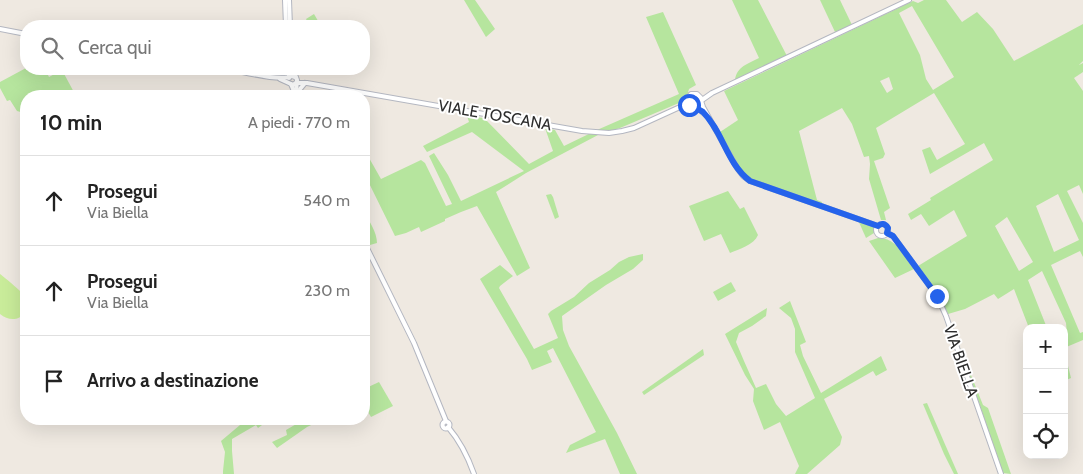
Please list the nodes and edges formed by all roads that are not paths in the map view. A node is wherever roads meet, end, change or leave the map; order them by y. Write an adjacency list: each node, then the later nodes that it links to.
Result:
1 (286, 0): 4 (street)
2 (289, 0): 5 (street)
3 (909, 0): 19 (street, VIALE TOSCANA)
4 (286, 20)
5 (290, 20)
6 (0, 30): 7 (street)
7 (20, 33)
8 (261, 75): 12 (street)
9 (291, 75): 12 (street)
10 (294, 75): 11 (street)
11 (296, 79): 12 (street); 12 (street); 13 (street, VIALE TOSCANA); 15 (street)
12 (290, 82): 14 (street)
13 (306, 82): 16 (street); 17 (street, VIALE TOSCANA)
14 (294, 90)
15 (297, 90)
16 (300, 90)
17 (352, 90)
18 (370, 93): 23 (street, VIALE TOSCANA)
19 (712, 93): 20 (street, VIALE TOSCANA); 22 (street, VIALE TOSCANA)
20 (697, 94): 21 (street, VIALE TOSCANA); 22 (street)
21 (688, 99): 23 (street, VIALE TOSCANA); 24 (street)
22 (701, 101): 24 (street, VIALE TOSCANA); 25 (street)
23 (680, 107): 24 (street, VIALE TOSCANA)
24 (692, 107): 25 (street)
25 (712, 123): 26 (street)
26 (878, 226): 27 (street); 27 (street)
27 (887, 233): 30 (street, VIA BIELLA)
28 (370, 254): 29 (street)
29 (474, 474)
30 (1001, 474)

